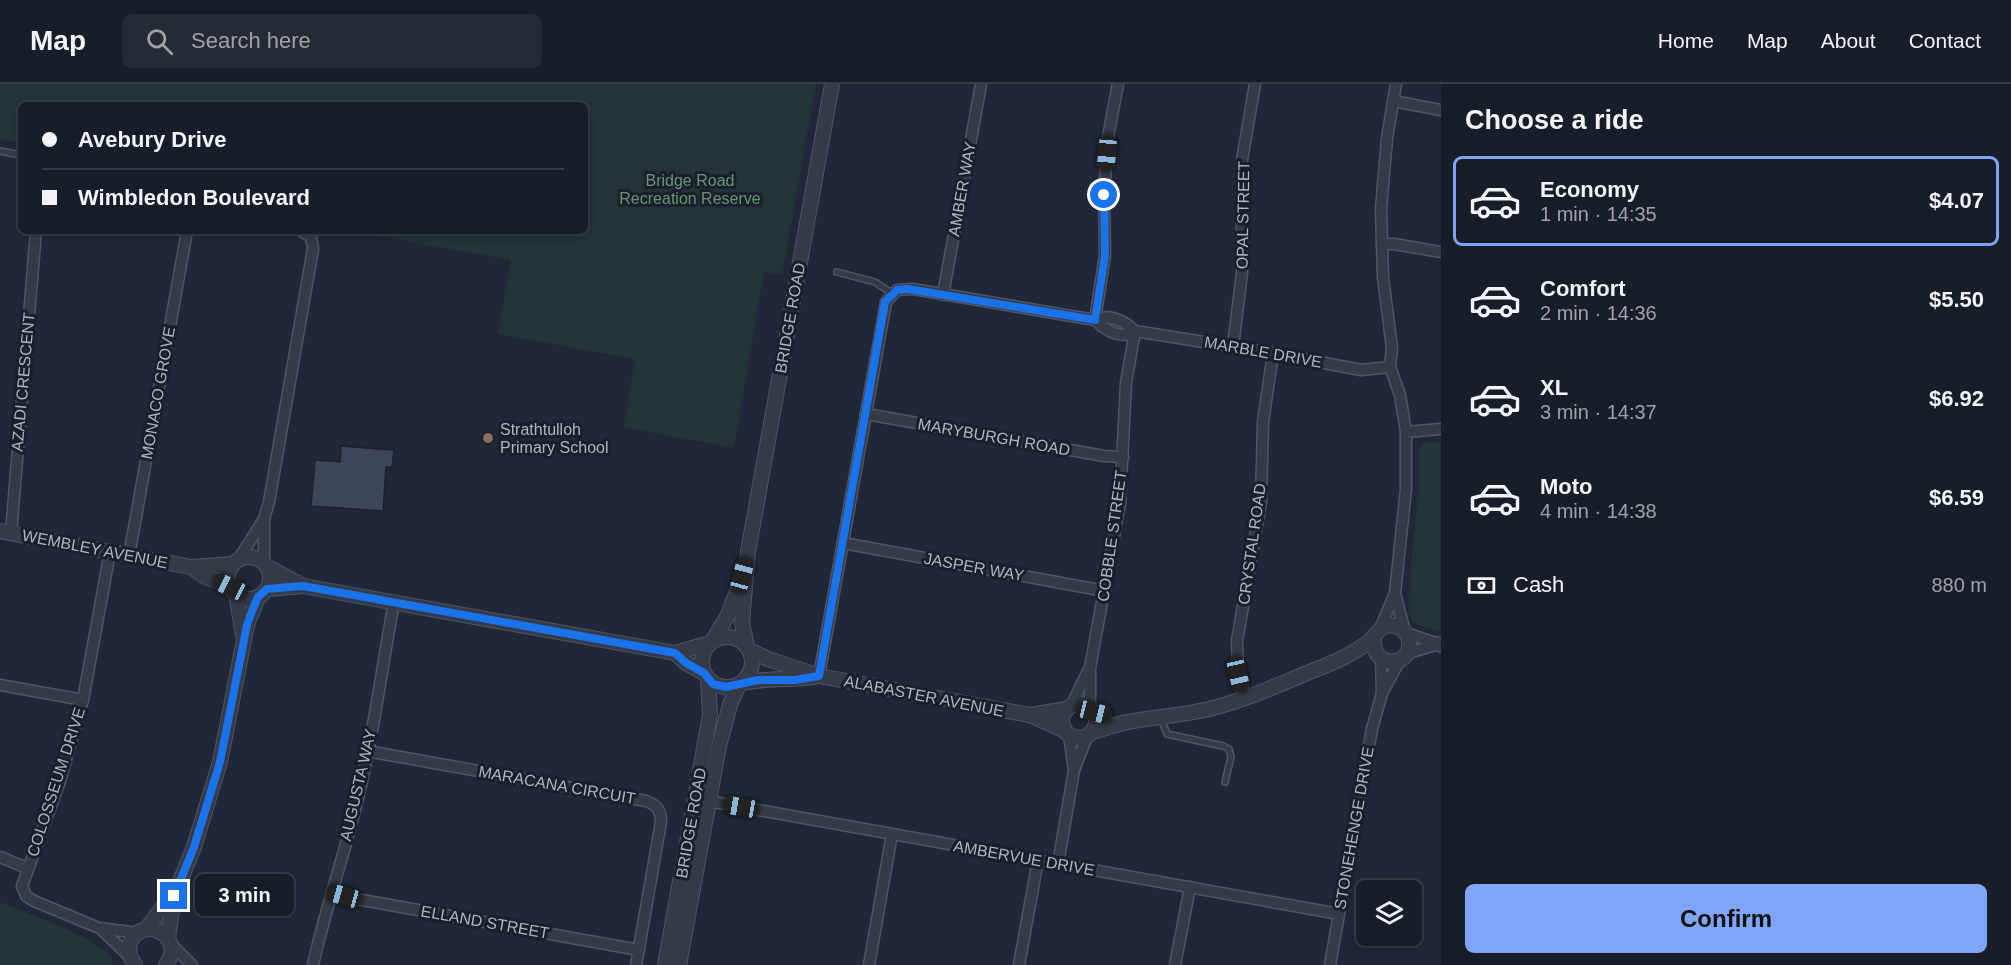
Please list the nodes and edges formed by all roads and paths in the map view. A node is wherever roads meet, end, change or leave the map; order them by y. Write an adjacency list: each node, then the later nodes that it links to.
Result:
1 (832, 84): 31 (street, BRIDGE ROAD)
2 (981, 84): 17 (street, AMBER WAY)
3 (1118, 84): 18 (street)
4 (1255, 84): 20 (street, OPAL STREET)
5 (1396, 84): 6 (street)
6 (1393, 101): 7 (street); 13 (street)
7 (1441, 110)
8 (0, 151): 9 (lane)
9 (18, 154)
10 (36, 234): 28 (street, AZADI CRESCENT)
11 (186, 234): 32 (street, MONACO GROVE)
12 (306, 234): 27 (street)
13 (1382, 244): 14 (street); 22 (street)
14 (1441, 252)
15 (837, 272): 16 (lane)
16 (893, 294): 17 (street, MARBLE DRIVE); 23 (street)
17 (943, 295): 18 (street, MARBLE DRIVE)
18 (1095, 320): 19 (street, MARBLE DRIVE)
19 (1135, 332): 20 (street, MARBLE DRIVE); 26 (street, COBBLE STREET)
20 (1233, 346): 21 (street, MARBLE DRIVE)
21 (1273, 353): 22 (street, MARBLE DRIVE); 58 (street, CRYSTAL ROAD)
22 (1390, 367): 25 (street)
23 (866, 414): 26 (street, MARYBURGH ROAD); 29 (street)
24 (1441, 429): 25 (street)
25 (1406, 432): 40 (street)
26 (1123, 457): 38 (street, COBBLE STREET)
27 (264, 519): 33 (street); 34 (street)
28 (5, 532): 30 (street, WEMBLEY AVENUE)
29 (843, 543): 38 (street, JASPER WAY); 54 (street)
30 (110, 552): 32 (street, WEMBLEY AVENUE); 59 (street, COLOSSEUM DRIVE)
31 (748, 552): 45 (street, BRIDGE ROAD); 47 (street, BRIDGE ROAD)
32 (129, 556): 35 (street, WEMBLEY AVENUE)
33 (236, 562): 34 (street); 35 (street, WEMBLEY AVENUE); 37 (street)
34 (266, 565): 36 (street); 39 (street)
35 (191, 567): 37 (street, WEMBLEY AVENUE)
36 (303, 586): 39 (street); 41 (street)
37 (233, 591): 39 (street); 44 (street)
38 (1105, 591): 52 (street, COBBLE STREET)
39 (262, 593): 44 (street)
40 (1395, 593): 42 (street); 43 (street)
41 (394, 602): 48 (street); 67 (street, AUGUSTA WAY)
42 (1405, 632): 43 (street); 46 (street); 50 (street)
43 (1377, 633): 49 (street); 51 (street)
44 (244, 640): 78 (street)
45 (712, 641): 47 (street); 48 (street); 53 (street)
46 (1440, 644): 50 (street)
47 (748, 648): 54 (street, ALABASTER AVENUE); 55 (street)
48 (675, 653): 53 (street)
49 (1348, 656): 51 (street); 58 (street)
50 (1403, 657): 51 (street); 57 (street, STONEHENGE DRIVE)
51 (1380, 658): 57 (street, STONEHENGE DRIVE)
52 (1090, 668): 60 (street, COBBLE STREET); 61 (street, COBBLE STREET)
53 (706, 676): 55 (street); 89 (street, BRIDGE ROAD)
54 (819, 676): 55 (street, ALABASTER AVENUE); 62 (street, ALABASTER AVENUE)
55 (740, 684): 70 (street, BRIDGE ROAD)
56 (0, 685): 59 (street)
57 (1382, 693): 79 (street, STONEHENGE DRIVE)
58 (1245, 698): 63 (street)
59 (83, 700): 75 (street, COLOSSEUM DRIVE)
60 (1069, 707): 61 (street); 62 (street, ALABASTER AVENUE); 65 (street)
61 (1092, 710): 64 (street); 66 (street)
62 (1030, 715): 65 (street, ALABASTER AVENUE)
63 (1161, 718): 64 (street); 69 (lane)
64 (1131, 721): 66 (street)
65 (1067, 733): 66 (street); 68 (street)
66 (1090, 734): 68 (street)
67 (367, 751): 77 (street, AUGUSTA WAY); 83 (street, MARACANA CIRCUIT)
68 (1074, 770): 74 (street)
69 (1225, 782)
70 (708, 801): 71 (street, AMBERVUE DRIVE); 90 (street, BRIDGE ROAD)
71 (892, 834): 73 (street, AMBERVUE DRIVE); 91 (street)
72 (0, 857): 75 (street)
73 (1038, 860): 74 (street, AMBERVUE DRIVE); 92 (street)
74 (1058, 864): 76 (street, AMBERVUE DRIVE)
75 (27, 868): 80 (street, COLOSSEUM DRIVE)
76 (1190, 887): 79 (street, AMBERVUE DRIVE); 93 (street)
77 (331, 892): 83 (street, ELLAND STREET); 87 (street, AUGUSTA WAY)
78 (174, 896): 81 (street); 82 (street)
79 (1339, 914): 94 (street, STONEHENGE DRIVE)
80 (99, 928): 81 (street, COLOSSEUM DRIVE); 84 (street, COLOSSEUM DRIVE)
81 (142, 931): 82 (street); 84 (street)
82 (169, 941): 85 (street); 86 (street)
83 (639, 950): 88 (street, MARACANA CIRCUIT)
84 (133, 962)
85 (166, 965)
86 (192, 965)
87 (313, 965)
88 (636, 965)
89 (665, 965)
90 (679, 965)
91 (869, 965)
92 (1019, 965)
93 (1175, 965)
94 (1330, 965)

